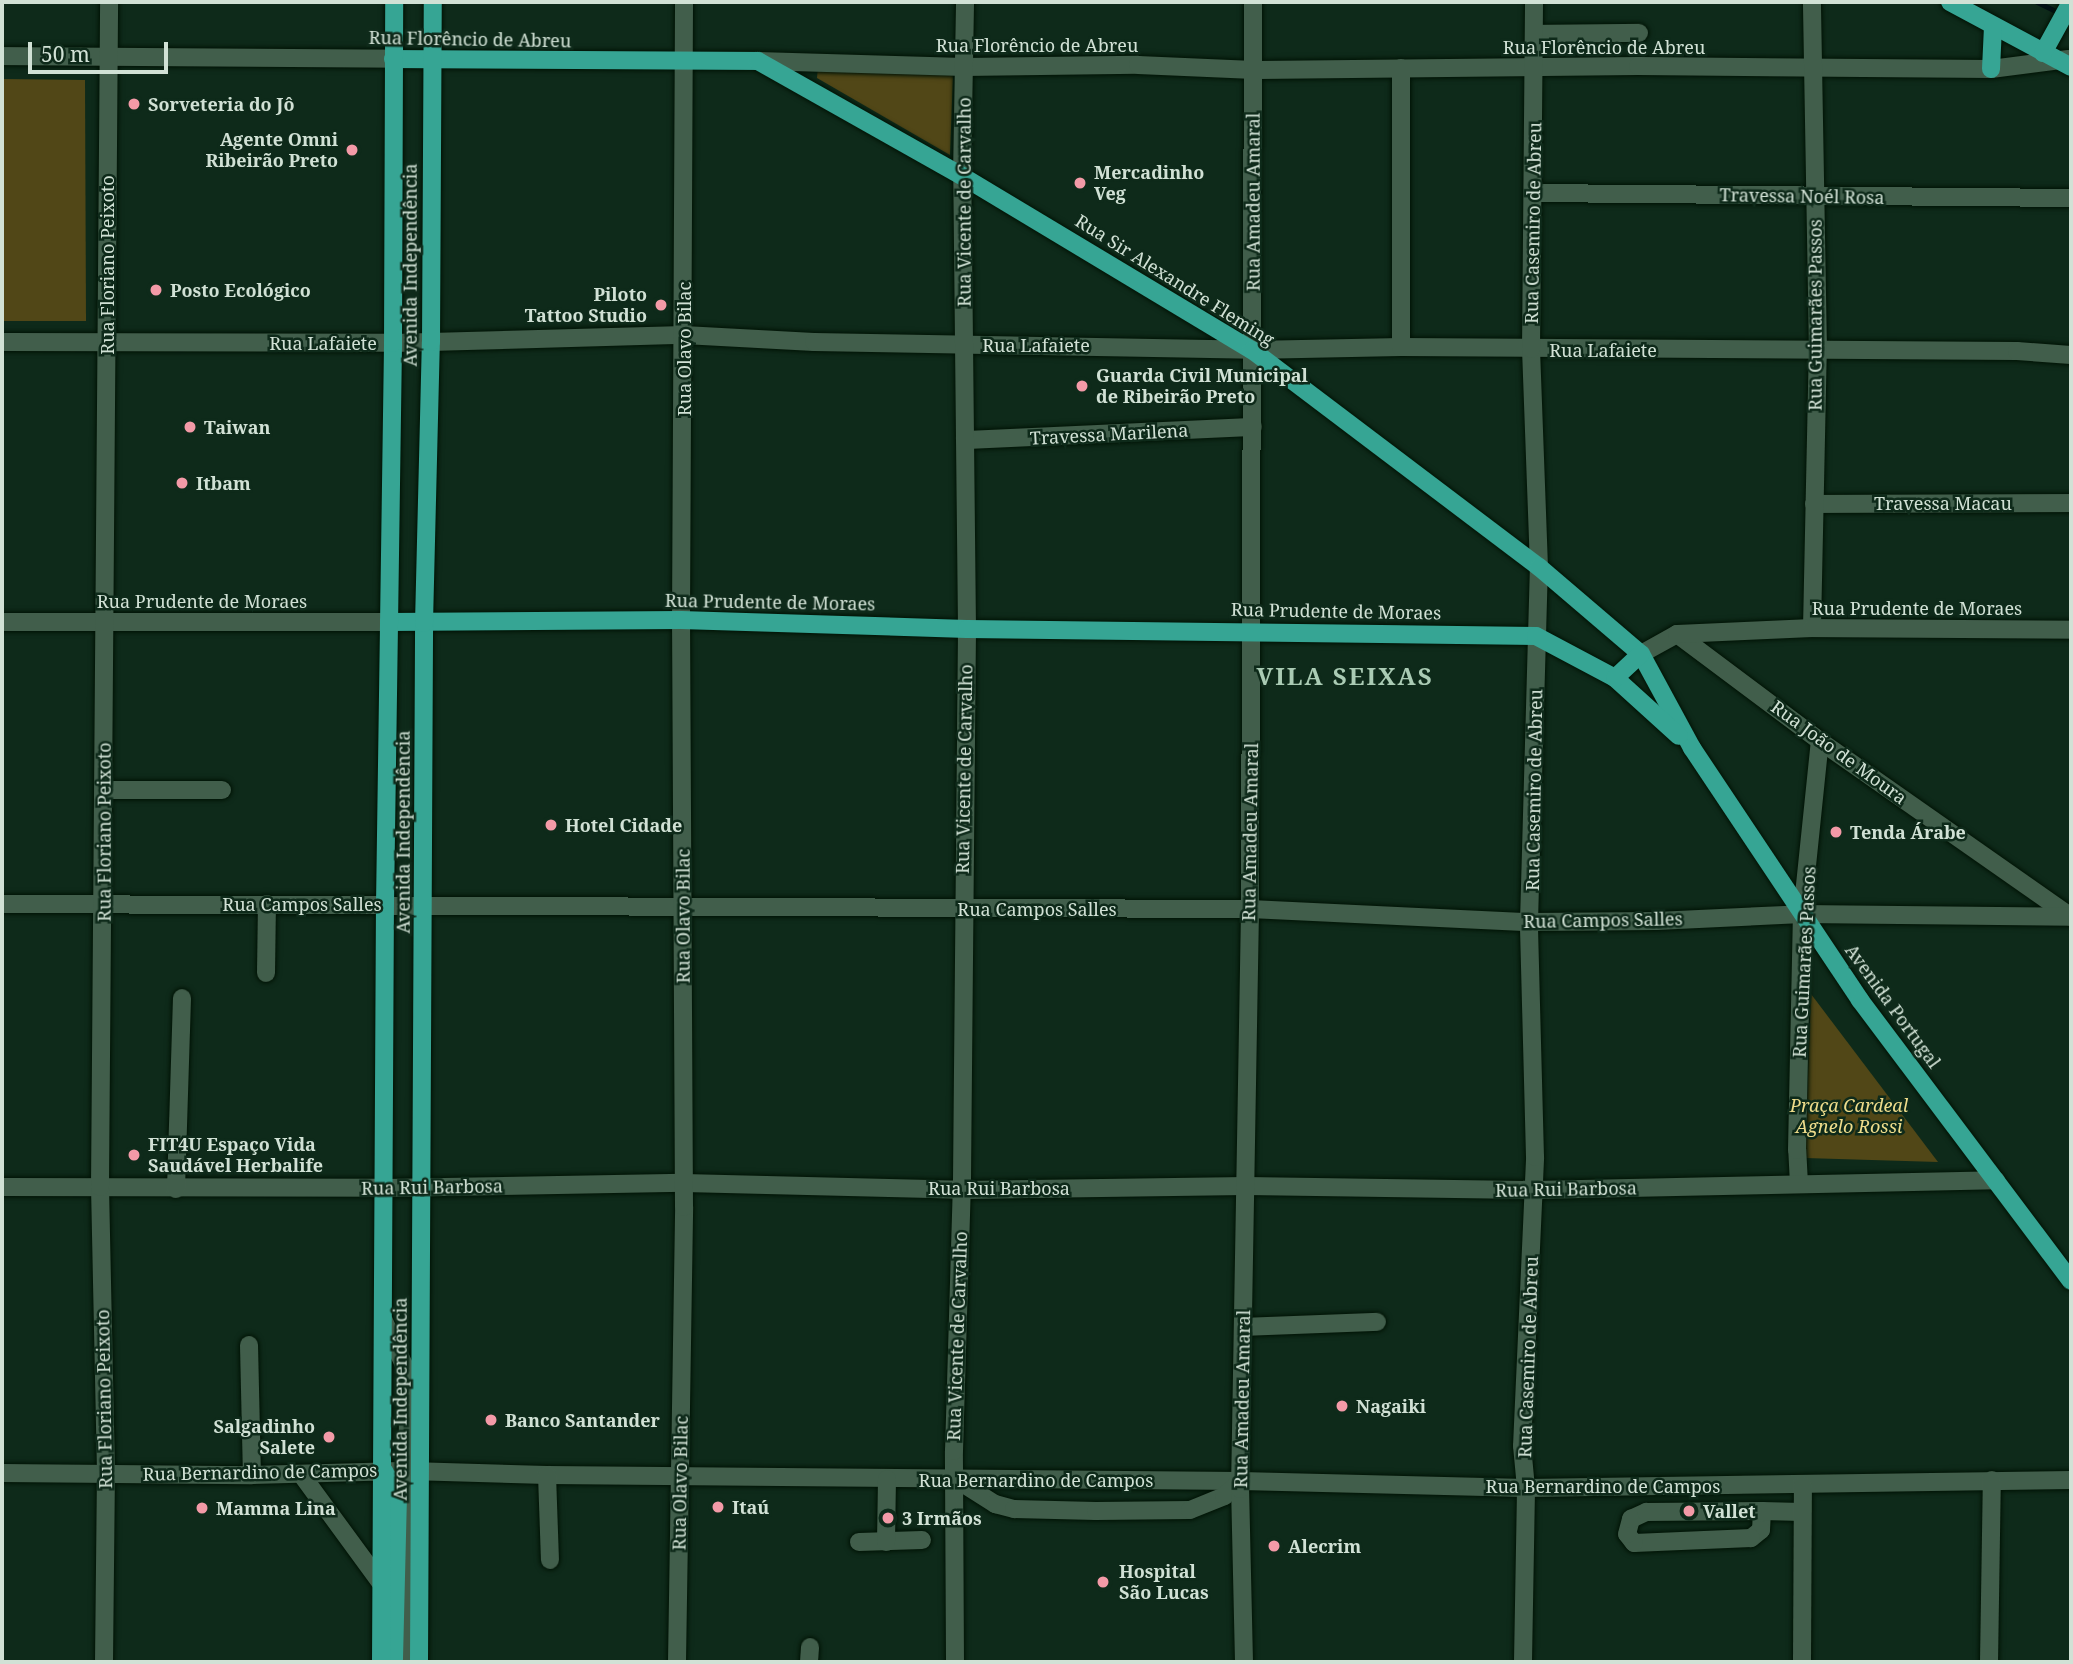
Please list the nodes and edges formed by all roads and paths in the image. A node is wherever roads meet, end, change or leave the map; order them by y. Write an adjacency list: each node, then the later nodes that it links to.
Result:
1 (109, 2): 14 (street, Rua Floriano Peixoto)
2 (394, 2): 18 (main road, Avenida Independência)
3 (433, 2): 17 (main road, Avenida Independência)
4 (684, 2): 20 (street, Rua Olavo Bilac)
5 (965, 2): 21 (street, Rua Vicente de Carvalho)
6 (1253, 2): 26 (street, Rua Amadeu Amaral)
7 (1534, 2): 13 (street, Rua Casemiro de Abreu)
8 (1812, 2): 24 (street, Rua Guimarães Passos)
9 (1950, 2): 11 (main road)
10 (2070, 4): 16 (main road)
11 (1993, 26): 16 (main road); 25 (main road)
12 (1639, 33): 13 (street)
13 (1535, 34): 23 (street, Rua Casemiro de Abreu)
14 (108, 55): 15 (street, Rua Florêncio de Abreu); 18 (street, Rua Florêncio de Abreu); 33 (street, Rua Floriano Peixoto)
15 (2, 56)
16 (2059, 57): 25 (street, Rua Florêncio de Abreu)
17 (432, 58): 18 (main road, Rua Florêncio de Abreu); 20 (main road, Rua Florêncio de Abreu); 34 (main road, Avenida Independência)
18 (393, 59): 35 (main road, Avenida Independência)
19 (758, 61): 20 (main road, Rua Florêncio de Abreu); 21 (street, Rua Florêncio de Abreu); 27 (main road, Rua Sir Alexandre Fleming)
20 (685, 62): 31 (street, Rua Olavo Bilac)
21 (964, 66): 26 (street, Rua Florêncio de Abreu); 27 (street, Rua Vicente de Carvalho)
22 (1401, 68): 23 (street, Rua Florêncio de Abreu); 26 (street, Rua Florêncio de Abreu); 37 (street)
23 (1536, 68): 24 (street, Rua Florêncio de Abreu); 28 (street, Rua Casemiro de Abreu)
24 (1815, 69): 25 (street, Rua Florêncio de Abreu); 29 (street, Rua Guimarães Passos)
25 (1991, 69)
26 (1254, 70): 39 (street, Rua Amadeu Amaral)
27 (962, 176): 36 (street, Rua Vicente de Carvalho); 39 (main road, Rua Sir Alexandre Fleming)
28 (1533, 193): 29 (street, Travessa Noél Rosa); 38 (street, Rua Casemiro de Abreu)
29 (1814, 197): 30 (street, Travessa Noél Rosa); 40 (street, Rua Guimarães Passos)
30 (2071, 198)
31 (684, 335): 34 (street, Rua Lafaiete); 36 (street, Rua Lafaiete); 47 (street, Rua Olavo Bilac)
32 (2, 342): 33 (street, Rua Lafaiete)
33 (107, 342): 35 (street, Rua Lafaiete); 49 (street, Rua Floriano Peixoto)
34 (431, 342): 35 (street, Rua Lafaiete); 51 (main road, Avenida Independência)
35 (394, 343): 50 (main road, Avenida Independência)
36 (965, 345): 39 (street, Rua Lafaiete); 43 (street, Rua Vicente de Carvalho)
37 (1401, 347): 38 (street, Rua Lafaiete); 39 (street, Rua Lafaiete)
38 (1531, 349): 40 (street, Rua Lafaiete); 46 (street, Rua Casemiro de Abreu)
39 (1252, 350): 42 (street, Rua Amadeu Amaral); 46 (main road, Rua Sir Alexandre Fleming)
40 (1818, 351): 41 (street, Rua Lafaiete); 45 (street, Rua Guimarães Passos)
41 (2071, 355)
42 (1253, 427): 43 (street, Travessa Marilena); 54 (street, Rua Amadeu Amaral)
43 (965, 440): 53 (street, Rua Vicente de Carvalho)
44 (2071, 503): 45 (street, Travessa Macau)
45 (1814, 504): 52 (street, Rua Guimarães Passos)
46 (1539, 567): 57 (street, Rua Casemiro de Abreu); 58 (main road, Rua Sir Alexandre Fleming)
47 (681, 620): 51 (main road, Rua Prudente de Moraes); 53 (main road, Rua Prudente de Moraes); 69 (street, Rua Olavo Bilac)
48 (2, 622): 49 (street, Rua Prudente de Moraes)
49 (105, 622): 50 (street, Rua Prudente de Moraes); 62 (street, Rua Floriano Peixoto)
50 (389, 622): 51 (main road, Rua Prudente de Moraes); 67 (main road, Avenida Independência)
51 (424, 623): 68 (main road, Avenida Independência)
52 (1812, 628): 55 (street, Rua Prudente de Moraes); 56 (street, Rua Prudente de Moraes)
53 (967, 629): 54 (main road, Rua Prudente de Moraes); 70 (street, Rua Vicente de Carvalho)
54 (1252, 630): 57 (main road, Rua Prudente de Moraes); 71 (street, Rua Amadeu Amaral)
55 (2071, 630)
56 (1677, 634): 58 (street, Rua Prudente de Moraes); 60 (street, Rua João de Moura)
57 (1536, 636): 59 (main road, Avenida Portugal); 74 (street, Rua Casemiro de Abreu)
58 (1641, 653): 59 (main road); 61 (main road, Avenida Portugal)
59 (1615, 678): 61 (main road, Avenida Portugal)
60 (1820, 741): 72 (street, Rua Guimarães Passos); 73 (street, Rua João de Moura)
61 (1692, 748): 72 (main road, Avenida Portugal)
62 (104, 790): 63 (street); 65 (street, Rua Floriano Peixoto)
63 (222, 790)
64 (2, 904): 65 (street, Rua Campos Salles)
65 (103, 904): 66 (street, Rua Campos Salles); 82 (street, Rua Floriano Peixoto)
66 (267, 904): 67 (street, Rua Campos Salles); 75 (street)
67 (384, 904): 68 (street, Rua Campos Salles); 84 (main road, Avenida Independência)
68 (425, 904): 69 (street, Rua Campos Salles); 83 (main road, Avenida Independência)
69 (682, 906): 70 (street, Rua Campos Salles); 78 (street, Rua Olavo Bilac)
70 (965, 909): 71 (street, Rua Campos Salles); 86 (street, Rua Vicente de Carvalho)
71 (1250, 909): 74 (street, Rua Campos Salles); 80 (street, Rua Amadeu Amaral)
72 (1802, 914): 73 (street, Rua Campos Salles); 74 (street, Rua Campos Salles); 77 (main road, Avenida Portugal); 79 (street, Rua Guimarães Passos)
73 (2071, 917)
74 (1530, 922): 87 (street, Rua Casemiro de Abreu)
75 (266, 973)
76 (182, 998): 85 (street)
77 (1996, 1180): 79 (street, Rua Rui Barbosa); 88 (main road, Avenida Portugal)
78 (684, 1183): 83 (street, Rua Rui Barbosa); 86 (street, Rua Rui Barbosa); 100 (street, Rua Olavo Bilac)
79 (1800, 1184): 87 (street, Rua Rui Barbosa)
80 (1246, 1186): 86 (street, Rua Rui Barbosa); 87 (street, Rua Rui Barbosa); 91 (street, Rua Amadeu Amaral)
81 (2, 1187): 82 (street, Rua Rui Barbosa)
82 (100, 1187): 85 (street, Rua Rui Barbosa); 96 (street, Rua Floriano Peixoto)
83 (422, 1187): 84 (street, Rua Rui Barbosa); 94 (main road, Avenida Independência)
84 (384, 1188): 85 (street, Rua Rui Barbosa); 89 (main road, Avenida Independência)
85 (176, 1189)
86 (961, 1190): 101 (street, Rua Vicente de Carvalho)
87 (1534, 1190): 107 (street, Rua Casemiro de Abreu)
88 (2071, 1280)
89 (384, 1321): 93 (main road, Avenida Independência); 94 (street)
90 (1377, 1322): 91 (street)
91 (1244, 1327): 105 (street, Rua Amadeu Amaral)
92 (249, 1345): 98 (street)
93 (384, 1471): 94 (street, Rua Bernardino de Campos); 97 (street, Rua Bernardino de Campos); 114 (main road, Avenida Independência); 118 (main road)
94 (415, 1471): 99 (street, Rua Bernardino de Campos); 115 (main road, Avenida Independência); 119 (street)
95 (2, 1473): 96 (street, Rua Bernardino de Campos)
96 (106, 1473): 98 (street, Rua Bernardino de Campos); 116 (street, Rua Floriano Peixoto)
97 (301, 1474): 98 (street, Rua Bernardino de Campos); 114 (street)
98 (252, 1475)
99 (547, 1475): 100 (street, Rua Bernardino de Campos); 113 (street)
100 (681, 1477): 102 (street, Rua Bernardino de Campos); 122 (street, Rua Olavo Bilac)
101 (954, 1478): 102 (street, Rua Bernardino de Campos); 105 (street, Rua Bernardino de Campos); 105 (street); 123 (street, Rua Vicente de Carvalho)
102 (887, 1479): 112 (street)
103 (1992, 1480): 104 (street, Rua Bernardino de Campos); 106 (street, Rua Bernardino de Campos); 127 (street)
104 (2071, 1480)
105 (1241, 1481): 107 (street, Rua Bernardino de Campos); 124 (street, Rua Amadeu Amaral)
106 (1803, 1485): 107 (street, Rua Bernardino de Campos); 109 (street)
107 (1526, 1488): 125 (street, Rua Casemiro de Abreu)
108 (1762, 1511): 108 (street); 109 (street)
109 (1802, 1512): 126 (street)
110 (922, 1540): 112 (street)
111 (859, 1542): 112 (street)
112 (886, 1542)
113 (550, 1560)
114 (383, 1586): 117 (main road, Avenida Independência)
115 (418, 1640): 120 (main road, Avenida Independência); 121 (main road)
116 (104, 1662)
117 (381, 1662)
118 (394, 1662)
119 (407, 1662)
120 (419, 1662)
121 (432, 1662)
122 (677, 1662)
123 (956, 1662)
124 (1244, 1662)
125 (1523, 1662)
126 (1802, 1662)
127 (1989, 1662)

